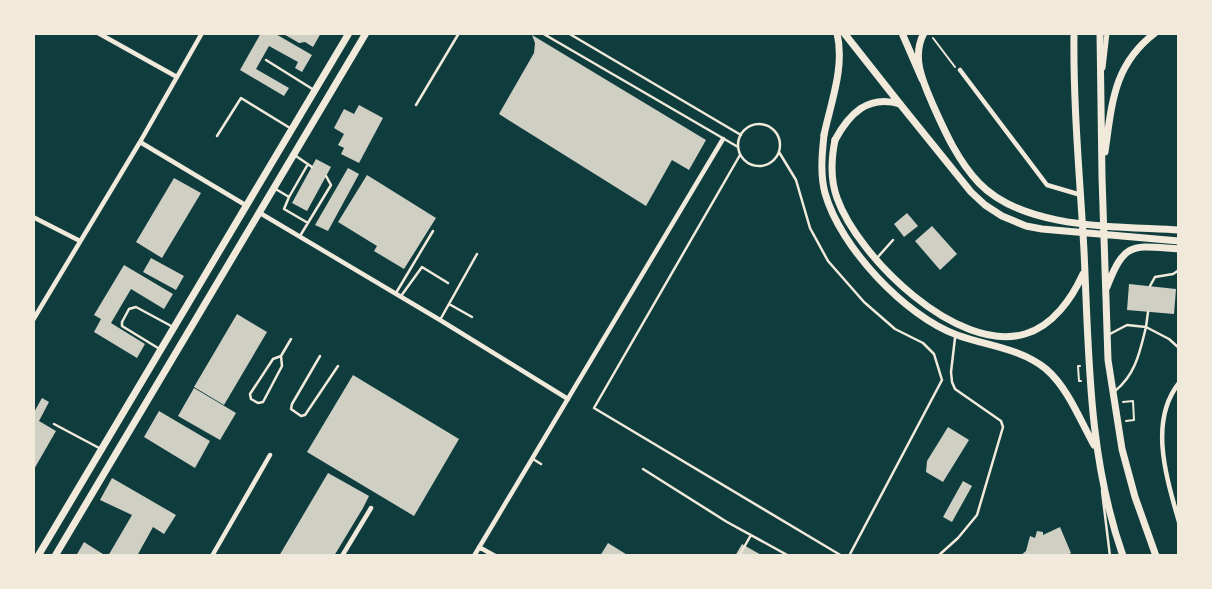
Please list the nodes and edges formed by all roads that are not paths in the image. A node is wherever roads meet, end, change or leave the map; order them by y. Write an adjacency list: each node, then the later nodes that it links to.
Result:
1 (98, 33): 18 (street)
2 (202, 33): 18 (street)
3 (349, 33): 20 (main road)
4 (366, 33): 31 (main road)
5 (458, 33): 23 (lane)
6 (542, 33): 27 (lane)
7 (568, 33): 25 (lane)
8 (837, 33): 66 (main road)
9 (844, 33): 22 (main road)
10 (902, 33): 19 (main road)
11 (926, 33): 19 (main road)
12 (1072, 33): 38 (main road)
13 (1100, 33): 21 (main road)
14 (1107, 33): 21 (street)
15 (1155, 33): 36 (main road)
16 (266, 60): 20 (lane)
17 (961, 70): 38 (street)
18 (177, 77): 28 (street)
19 (922, 79): 45 (main road)
20 (314, 90): 24 (main road)
21 (1100, 92): 36 (main road)
22 (900, 104): 49 (main road); 52 (main road)
23 (416, 105)
24 (292, 129): 26 (lane); 40 (main road)
25 (741, 135): 29 (lane); 30 (lane)
26 (217, 136)
27 (723, 139): 29 (lane); 76 (street)
28 (140, 142): 40 (street); 48 (street)
29 (738, 147): 32 (lane)
30 (779, 152): 32 (lane); 98 (lane)
31 (293, 154): 33 (lane); 37 (main road)
32 (740, 155): 97 (lane)
33 (308, 164): 34 (lane); 39 (lane)
34 (312, 167)
35 (326, 176): 43 (lane)
36 (1102, 177): 57 (main road)
37 (274, 188): 39 (lane); 41 (main road)
38 (1081, 195): 53 (main road)
39 (289, 197): 43 (lane)
40 (247, 206): 64 (main road)
41 (259, 213): 46 (street); 90 (main road)
42 (33, 217): 48 (street)
43 (308, 223): 46 (lane)
44 (433, 230): 58 (lane)
45 (1179, 230)
46 (300, 236): 58 (street)
47 (893, 240): 52 (lane)
48 (80, 241): 62 (street)
49 (1179, 241)
50 (1179, 249): 57 (main road)
51 (477, 254): 59 (lane)
52 (875, 260): 53 (main road)
53 (1085, 270): 79 (main road)
54 (1179, 270): 56 (lane)
55 (448, 283): 58 (lane)
56 (1150, 286)
57 (1105, 290): 67 (main road)
58 (399, 295): 63 (street)
59 (449, 304): 61 (lane); 63 (lane)
60 (1148, 312): 65 (lane)
61 (472, 317)
62 (34, 318)
63 (440, 320): 76 (street)
64 (173, 327): 70 (main road); 70 (lane)
65 (1146, 327): 67 (lane); 69 (lane); 75 (lane)
66 (955, 334): 79 (main road); 99 (lane)
67 (1106, 336): 75 (main road)
68 (291, 339): 71 (lane)
69 (1179, 348)
70 (160, 349): 78 (main road)
71 (281, 356): 71 (lane)
72 (320, 356): 73 (lane)
73 (338, 366)
74 (1179, 383): 86 (street)
75 (1113, 392): 102 (main road)
76 (568, 399): 81 (street)
77 (54, 424): 78 (lane)
78 (101, 449): 89 (main road)
79 (1096, 449): 84 (main road)
80 (270, 455): 91 (street)
81 (533, 459): 82 (lane); 88 (street)
82 (541, 464)
83 (643, 469): 87 (lane)
84 (1102, 484): 100 (lane); 101 (main road)
85 (371, 508): 92 (street)
86 (1179, 522)
87 (751, 536): 95 (lane); 96 (lane)
88 (479, 547): 93 (street); 94 (street)
89 (38, 556)
90 (55, 556)
91 (212, 556)
92 (342, 556)
93 (474, 556)
94 (495, 556)
95 (739, 556)
96 (789, 556)
97 (842, 556)
98 (849, 556)
99 (938, 556)
100 (1110, 556)
101 (1123, 556)
102 (1156, 556)

